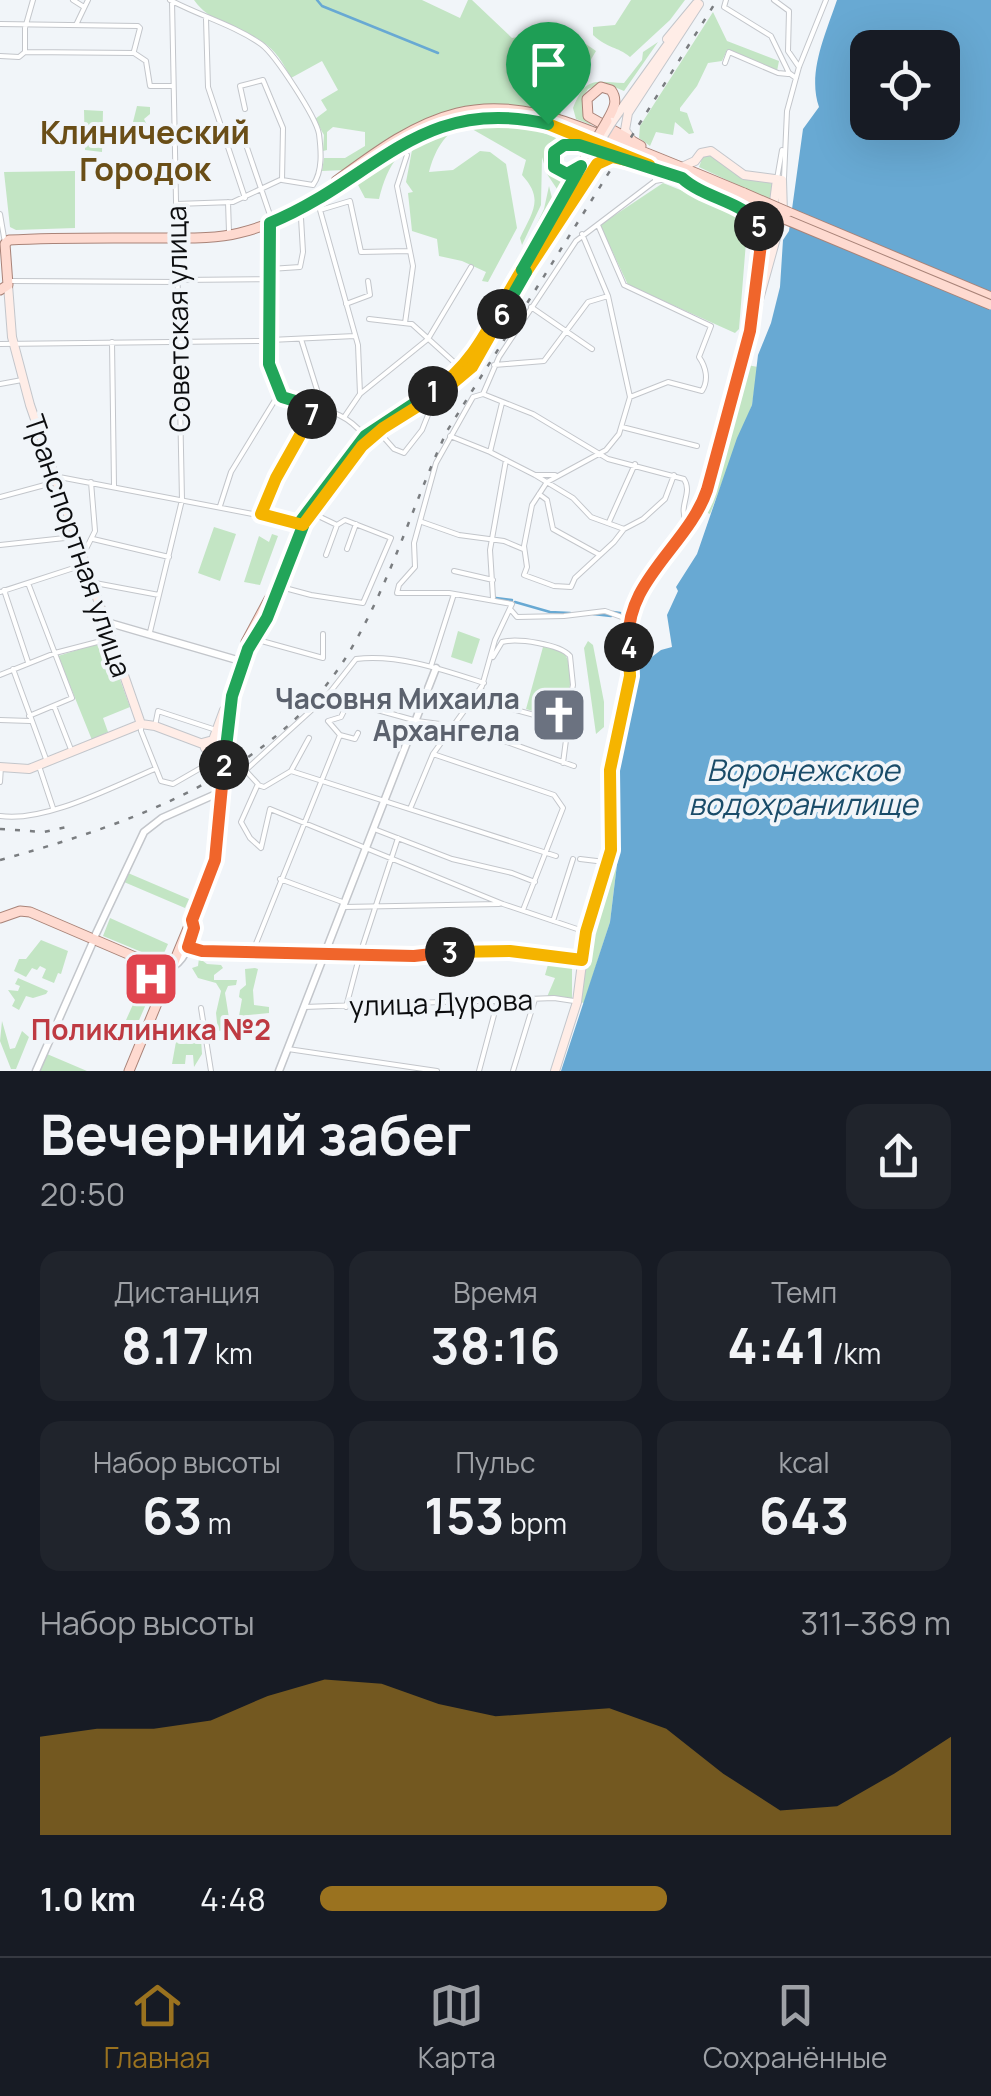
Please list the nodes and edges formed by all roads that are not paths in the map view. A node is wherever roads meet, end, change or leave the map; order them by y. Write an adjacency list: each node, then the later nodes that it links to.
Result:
1 (34, 0): 12 (street)
2 (73, 0): 9 (street)
3 (88, 0): 9 (street)
4 (726, 0): 19 (street)
5 (774, 0): 18 (street)
6 (826, 0): 18 (street)
7 (171, 1): 10 (street); 21 (street, Советская улица)
8 (700, 1): 23 (main road); 25 (main road)
9 (84, 7): 13 (street)
10 (206, 19): 34 (street); 39 (street)
11 (0, 24): 12 (street)
12 (28, 24): 13 (street); 14 (street)
13 (76, 25): 15 (street)
14 (26, 52): 15 (street); 16 (street)
15 (134, 53): 21 (street)
16 (0, 56)
17 (725, 63): 19 (street)
18 (799, 66): 20 (street)
19 (789, 74): 20 (street)
20 (796, 78): 35 (street)
21 (173, 86): 41 (street, Советская улица)
22 (245, 109): 34 (street)
23 (609, 120): 25 (main road); 27 (main road, bridge)
24 (242, 133): 37 (street)
25 (634, 141): 29 (main road)
26 (407, 155): 50 (street)
27 (589, 156): 31 (main road); 51 (main road)
28 (612, 157): 29 (main road); 31 (main road); 51 (main road)
29 (649, 161): 32 (main road); 33 (main road); 33 (main road); 36 (street)
30 (694, 161): 32 (main road); 35 (main road); 38 (main road)
31 (581, 166): 54 (main road)
32 (682, 172): 36 (street); 38 (main road); 67 (main road)
33 (347, 177): 43 (main road); 46 (main road)
34 (282, 180): 37 (street)
35 (781, 180): 67 (main road)
36 (655, 181): 45 (street)
37 (261, 189): 39 (street); 43 (street)
38 (742, 197): 60 (main road, bridge); 62 (main road, bridge)
39 (245, 198): 40 (street)
40 (228, 202): 41 (street); 46 (street)
41 (176, 204): 48 (street, Советская улица)
42 (0, 214): 49 (street)
43 (270, 218): 48 (main road); 53 (street)
44 (301, 218): 53 (street)
45 (598, 225): 47 (street); 87 (street)
46 (229, 232): 48 (main road)
47 (582, 234): 59 (street); 63 (street)
48 (177, 236): 49 (main road); 56 (street, Советская улица)
49 (4, 240): 58 (main road)
50 (409, 252): 61 (street); 65 (street)
51 (534, 260): 54 (main road)
52 (472, 267): 71 (street)
53 (270, 269): 55 (street)
54 (524, 271): 94 (main road); 95 (main road)
55 (269, 279): 56 (street); 73 (street)
56 (179, 281): 58 (street); 74 (street, Советская улица)
57 (368, 282): 61 (street)
58 (4, 283): 72 (main road, Транспортная улица)
59 (608, 296): 68 (street); 87 (street)
60 (991, 297)
61 (346, 304): 69 (street)
62 (991, 305)
63 (531, 307): 68 (street); 81 (street)
64 (368, 319): 65 (street)
65 (405, 323): 71 (street)
66 (0, 328): 72 (main road)
67 (750, 331): 119 (main road)
68 (567, 333): 79 (street); 81 (street)
69 (355, 336): 70 (street); 84 (street)
70 (301, 338): 73 (street); 91 (street)
71 (428, 339): 80 (street); 84 (street)
72 (13, 340): 76 (street); 77 (street); 82 (main road, Транспортная улица)
73 (270, 340): 75 (street); 78 (street)
74 (179, 341): 75 (street); 76 (street); 111 (street, Советская улица)
75 (260, 341): 78 (street)
76 (112, 342): 108 (street)
77 (0, 344)
78 (270, 349): 86 (street)
79 (592, 349)
80 (454, 363)
81 (494, 365): 85 (street)
82 (22, 380): 83 (street); 105 (main road, Транспортная улица)
83 (0, 384)
84 (360, 394): 92 (street)
85 (482, 394): 88 (street); 96 (street)
86 (282, 397): 90 (street); 112 (street)
87 (630, 397): 93 (street)
88 (502, 403): 98 (street); 99 (street)
89 (432, 405): 94 (street)
90 (315, 407): 91 (street); 114 (street)
91 (328, 408): 92 (street)
92 (344, 416): 95 (street)
93 (622, 427): 97 (street); 99 (street)
94 (379, 432): 113 (main road)
95 (365, 436): 117 (main road)
96 (449, 436): 98 (street); 115 (street)
97 (697, 446)
98 (490, 452): 100 (street)
99 (600, 455): 101 (street); 103 (street)
100 (506, 460): 102 (street); 124 (street)
101 (634, 464): 104 (street); 116 (street)
102 (535, 475): 103 (street); 107 (street)
103 (558, 475): 107 (street)
104 (674, 475): 119 (street); 121 (street)
105 (55, 479): 106 (street); 110 (street); 122 (main road, Транспортная улица)
106 (92, 482): 108 (street); 123 (street)
107 (548, 482): 109 (street); 116 (street)
108 (114, 486): 111 (street)
109 (540, 494): 127 (street); 129 (street)
110 (0, 496)
111 (182, 500): 112 (street); 130 (street, Советская улица)
112 (220, 506): 114 (street)
113 (312, 513): 117 (main road); 120 (street)
114 (261, 514): 117 (street)
115 (422, 522): 124 (street); 138 (street)
116 (608, 522): 121 (street)
117 (301, 524): 136 (main road); 152 (main road)
118 (356, 524): 120 (street); 126 (street); 136 (street)
119 (689, 524): 143 (main road)
120 (337, 525): 128 (street)
121 (624, 529): 129 (street)
122 (74, 537): 125 (street); 131 (main road, Транспортная улица)
123 (93, 539): 130 (street); 131 (street)
124 (492, 539): 127 (street); 133 (street)
125 (0, 544)
126 (347, 549)
127 (525, 550): 129 (street)
128 (326, 555)
129 (600, 555)
130 (169, 557): 139 (street, Советская улица)
131 (82, 561): 134 (street); 135 (main road, Транспортная улица)
132 (454, 571): 133 (street)
133 (493, 580): 140 (street)
134 (28, 583): 137 (street); 150 (street)
135 (90, 583): 139 (street); 144 (main road, Транспортная улица)
136 (280, 586): 148 (main road)
137 (2, 591): 153 (street)
138 (454, 594): 140 (street); 154 (street)
139 (160, 595): 146 (street, Советская улица)
140 (494, 599): 141 (street)
141 (512, 608): 142 (street); 145 (street)
142 (517, 617): 143 (street); 145 (street)
143 (630, 620): 201 (main road)
144 (103, 621): 146 (street); 149 (main road, Транспортная улица)
145 (506, 622): 151 (street)
146 (150, 632): 152 (street)
147 (323, 634): 148 (street)
148 (253, 638): 152 (main road)
149 (109, 639): 150 (street); 167 (main road, Транспортная улица)
150 (54, 654): 153 (street); 161 (street)
151 (491, 660): 157 (street); 166 (street)
152 (242, 661): 162 (main road); 178 (main road)
153 (28, 662): 155 (street)
154 (434, 667): 157 (street); 159 (street); 165 (street)
155 (12, 669): 156 (street); 163 (street)
156 (0, 675)
157 (484, 682): 158 (street)
158 (480, 689): 166 (street); 168 (street)
159 (327, 696): 160 (street); 184 (street)
160 (348, 703): 165 (street); 172 (street)
161 (54, 706): 163 (street); 176 (street)
162 (224, 710): 173 (main road); 178 (main road)
163 (30, 718): 164 (street); 180 (street)
164 (0, 720)
165 (417, 721): 170 (street); 190 (street)
166 (564, 723): 179 (street)
167 (141, 724): 169 (main road); 176 (main road); 183 (street)
168 (456, 724): 170 (street); 179 (street)
169 (154, 726): 173 (street); 175 (main road)
170 (451, 730): 177 (street)
171 (358, 733): 172 (street)
172 (340, 734): 186 (street)
173 (215, 735): 175 (main road)
174 (308, 738): 185 (street)
175 (198, 742): 178 (main road)
176 (72, 752): 180 (main road)
177 (432, 754): 192 (street); 198 (street)
178 (221, 757): 183 (street); 189 (main road, bridge)
179 (563, 762): 181 (street)
180 (43, 765): 182 (main road); 191 (street)
181 (574, 766)
182 (1, 767): 187 (street)
183 (156, 769): 191 (street)
184 (246, 771): 188 (street); 189 (street)
185 (291, 772): 186 (street); 188 (street)
186 (321, 781): 190 (street); 194 (street)
187 (0, 782)
188 (258, 785): 194 (street)
189 (219, 789): 209 (main road); 212 (street); 218 (main road)
190 (385, 801): 192 (street); 195 (street)
191 (53, 808): 193 (street)
192 (410, 809): 198 (street)
193 (0, 816)
194 (302, 824): 197 (street); 202 (street)
195 (374, 829): 196 (street); 197 (street)
196 (398, 838): 200 (street); 203 (street)
197 (366, 850): 200 (street); 205 (street)
198 (545, 853): 199 (street); 203 (street)
199 (556, 856)
200 (390, 858): 204 (street); 206 (street)
201 (608, 862): 210 (street); 211 (main road)
202 (280, 879): 205 (street); 214 (street)
203 (535, 882): 207 (street)
204 (504, 904): 206 (street); 207 (street)
205 (344, 905): 206 (street); 215 (street)
206 (374, 907): 216 (street)
207 (522, 911): 210 (street)
208 (0, 920): 212 (main road)
209 (192, 920): 213 (street); 218 (main road)
210 (553, 922): 211 (street)
211 (586, 932): 217 (main road)
212 (93, 942): 218 (main road); 226 (street)
213 (188, 947): 214 (street); 218 (street)
214 (253, 951): 215 (street)
215 (326, 953): 216 (street); 222 (street)
216 (360, 954): 217 (street); 223 (street)
217 (582, 960): 221 (main road)
218 (168, 972): 227 (main road)
219 (535, 999): 220 (street, улица Дурова); 221 (street, улица Дурова); 232 (street)
220 (498, 1000): 223 (street, улица Дурова); 231 (street)
221 (577, 1002): 233 (main road)
222 (304, 1007): 223 (street, улица Дурова); 225 (street)
223 (346, 1007)
224 (201, 1008): 228 (street)
225 (288, 1048): 229 (street); 230 (street)
226 (36, 1071)
227 (127, 1071)
228 (211, 1071)
229 (279, 1071)
230 (437, 1071)
231 (480, 1071)
232 (513, 1071)
233 (555, 1071)

